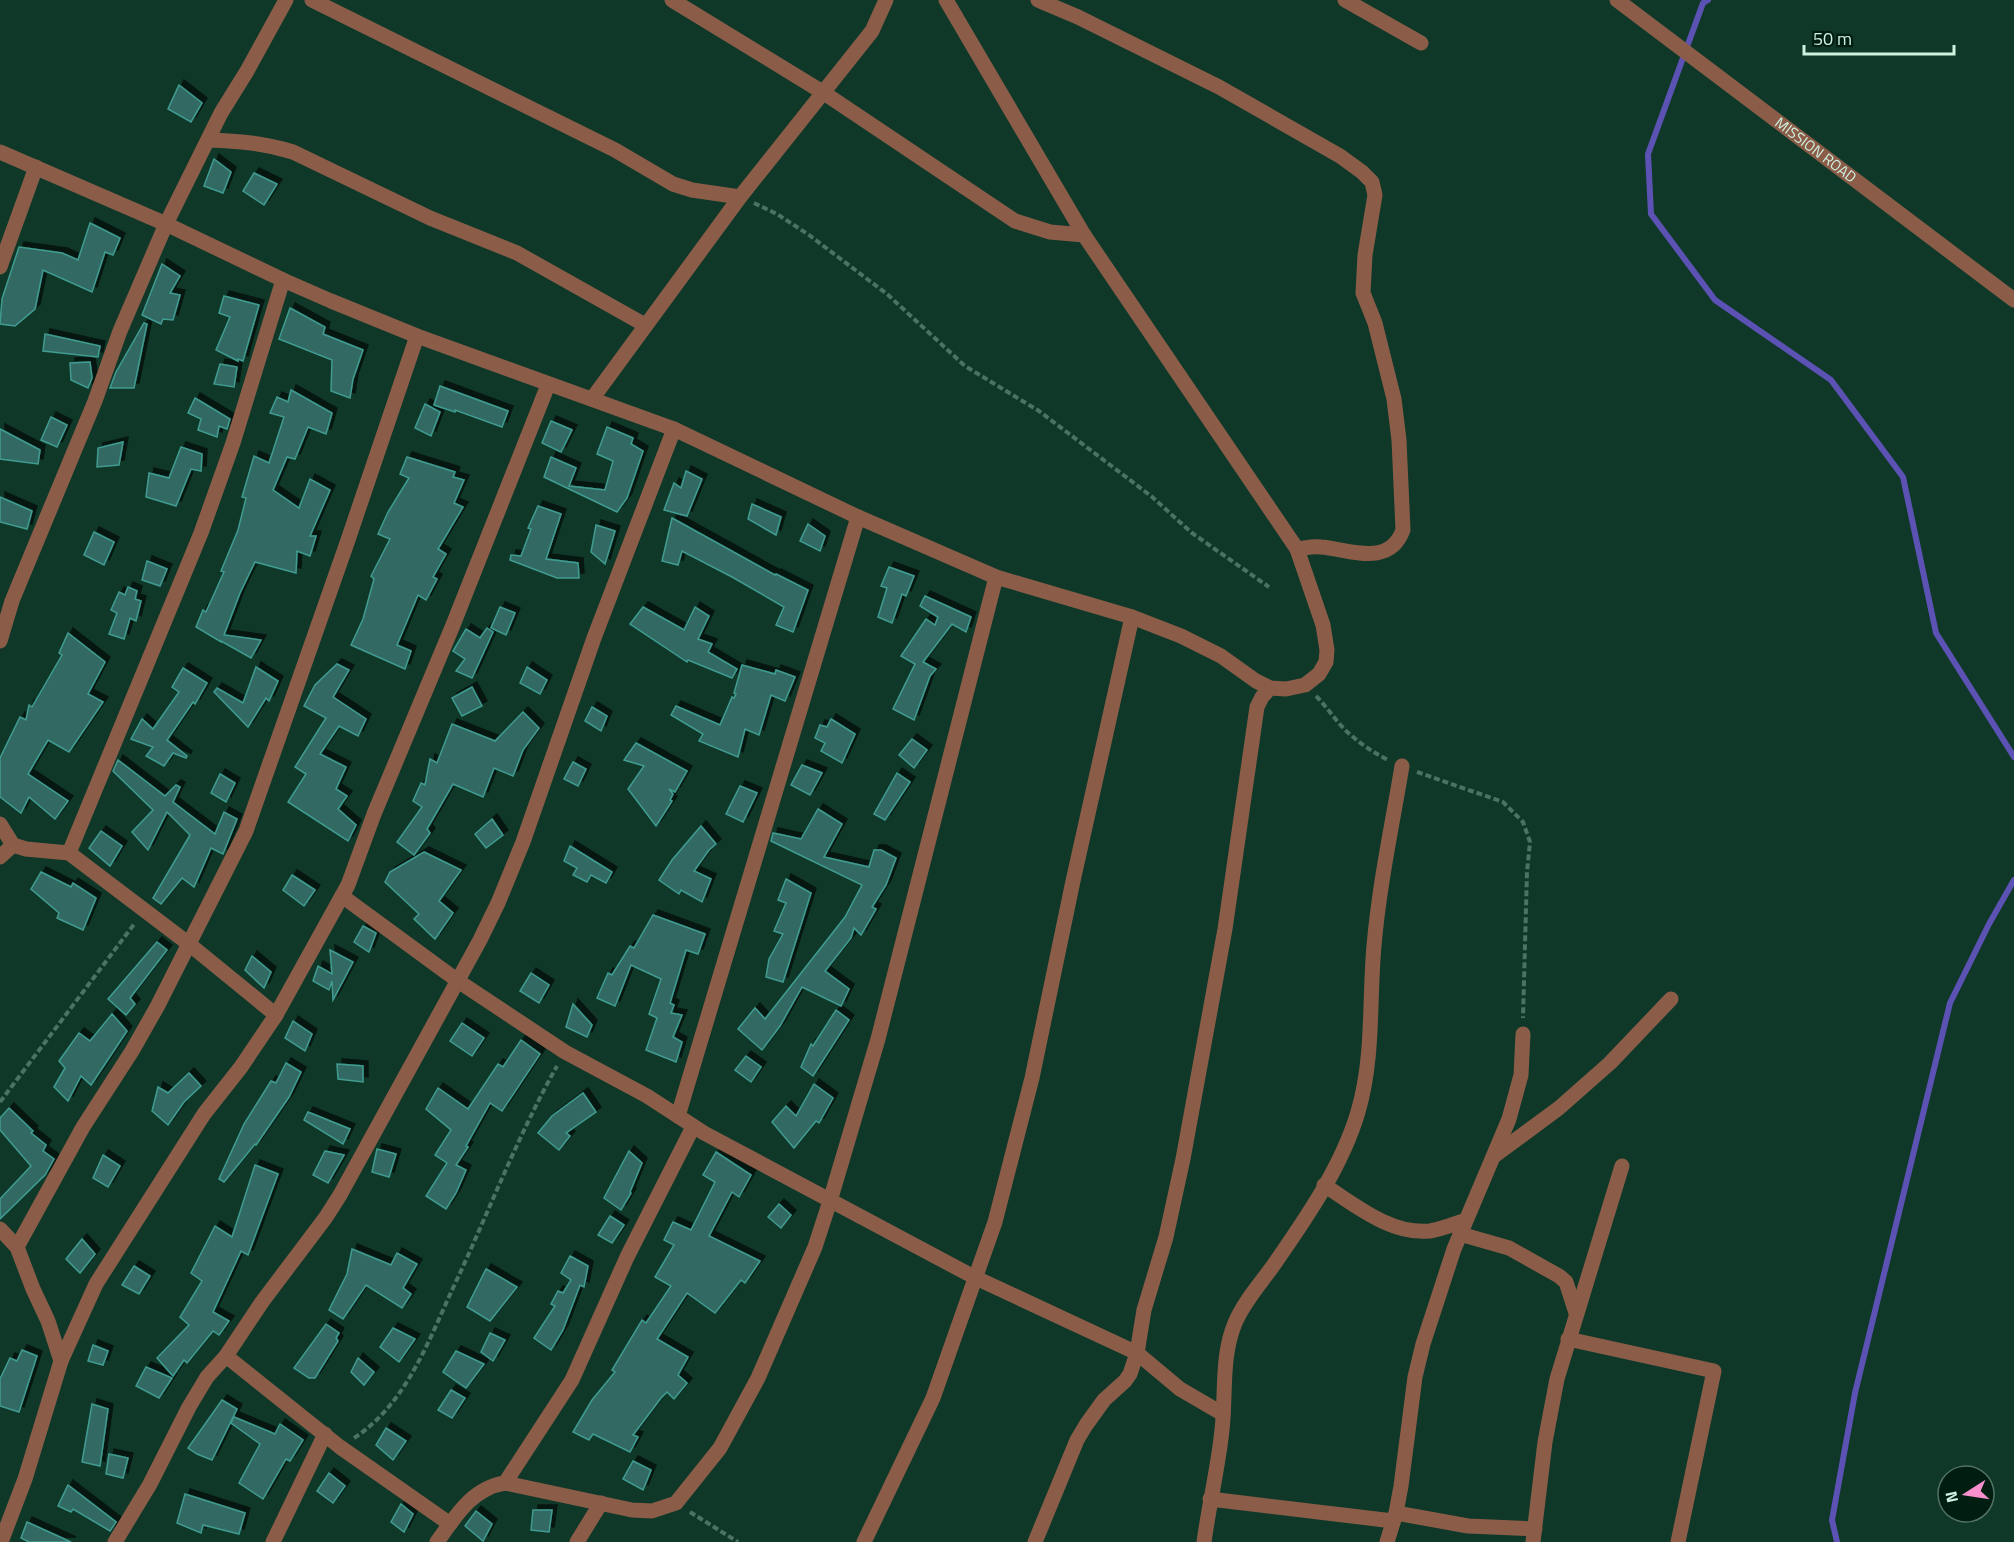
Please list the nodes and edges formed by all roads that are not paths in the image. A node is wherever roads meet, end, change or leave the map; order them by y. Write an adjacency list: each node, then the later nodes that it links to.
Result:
1 (286, 0): 11 (street)
2 (312, 0): 14 (street)
3 (672, 0): 10 (street)
4 (886, 0): 10 (street)
5 (946, 0): 16 (street)
6 (1038, 0): 26 (street)
7 (1344, 0): 9 (street)
8 (1617, 0): 19 (street, MISSION ROAD)
9 (1421, 43)
10 (824, 93): 14 (street); 16 (street)
11 (208, 140): 15 (street); 20 (street)
12 (0, 152): 13 (street)
13 (36, 167): 15 (street); 17 (street)
14 (741, 197): 20 (street)
15 (166, 224): 18 (street); 29 (street)
16 (1084, 235): 26 (street)
17 (0, 267)
18 (283, 280): 21 (street); 34 (street)
19 (2014, 300)
20 (645, 325): 23 (street)
21 (417, 336): 22 (street); 37 (street)
22 (548, 385): 23 (street); 36 (street)
23 (591, 399): 24 (street)
24 (674, 429): 25 (street); 38 (street)
25 (858, 517): 27 (street); 42 (street)
26 (1297, 549): 30 (street)
27 (996, 577): 28 (street); 47 (street)
28 (1132, 617): 30 (street); 51 (street)
29 (0, 641)
30 (1270, 688): 54 (street)
31 (1402, 766): 46 (street)
32 (0, 824): 33 (street)
33 (13, 845): 34 (street); 35 (street)
34 (69, 853): 37 (street)
35 (0, 857)
36 (342, 896): 38 (street); 40 (street)
37 (189, 944): 40 (street); 50 (street)
38 (458, 981): 42 (street); 55 (street)
39 (1671, 999): 44 (street)
40 (276, 1015): 56 (street)
41 (1523, 1034): 44 (street)
42 (678, 1116): 43 (street)
43 (693, 1127): 47 (street); 59 (street)
44 (1493, 1157): 48 (street)
45 (1622, 1166): 52 (street)
46 (1324, 1185): 48 (street); 57 (street)
47 (830, 1201): 51 (street); 61 (street)
48 (1463, 1227): 52 (street); 62 (street)
49 (0, 1229): 50 (street)
50 (17, 1247): 56 (street)
51 (976, 1278): 54 (street); 70 (street)
52 (1576, 1312): 53 (street)
53 (1568, 1339): 64 (street); 74 (street)
54 (1137, 1353): 57 (street); 71 (street)
55 (226, 1356): 58 (street); 66 (street)
56 (61, 1361): 65 (street)
57 (1223, 1414): 60 (street)
58 (325, 1434): 63 (street); 67 (street)
59 (505, 1483): 61 (street); 63 (street)
60 (1210, 1498): 62 (street); 72 (street)
61 (602, 1503): 69 (street)
62 (1395, 1517): 64 (street); 73 (street)
63 (450, 1524): 68 (street)
64 (1534, 1536)
65 (1, 1542)
66 (115, 1542)
67 (273, 1542)
68 (437, 1542)
69 (577, 1542)
70 (864, 1542)
71 (1035, 1542)
72 (1204, 1542)
73 (1387, 1542)
74 (1678, 1542)

